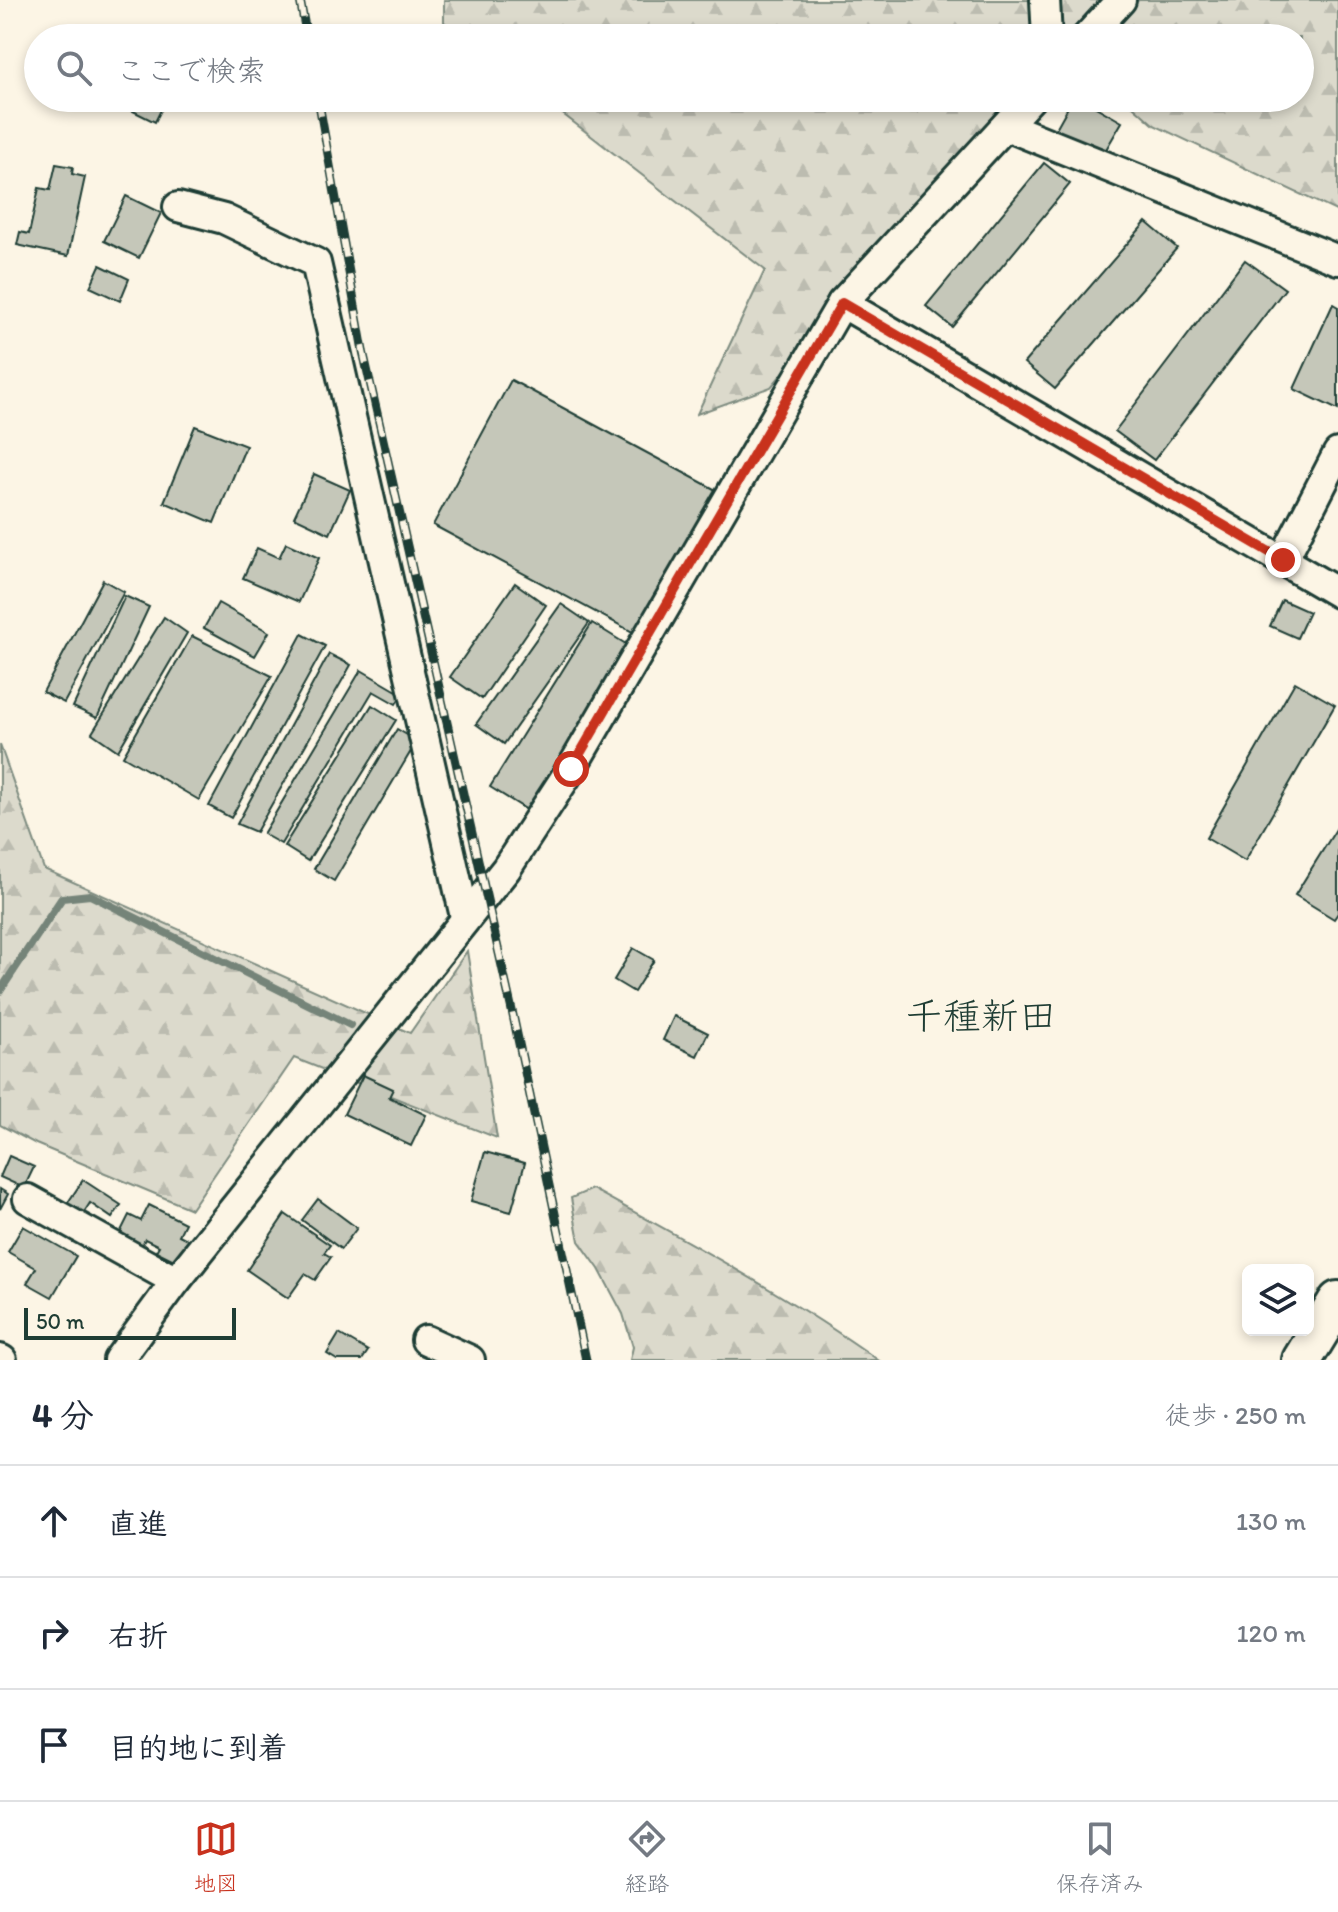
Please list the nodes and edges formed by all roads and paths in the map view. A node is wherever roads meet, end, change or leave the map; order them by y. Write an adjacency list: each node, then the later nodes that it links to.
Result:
1 (1045, 0): 3 (street)
2 (1121, 0): 4 (street)
3 (1046, 24)
4 (1099, 24)
5 (1018, 112): 6 (street)
6 (1006, 126): 8 (street); 9 (street)
7 (178, 207): 13 (street)
8 (1338, 260)
9 (842, 303): 11 (street); 13 (street)
10 (1338, 453): 11 (street)
11 (1283, 560): 12 (street)
12 (1338, 593)
13 (465, 917): 15 (street)
14 (28, 1199): 15 (street)
15 (176, 1281): 18 (street)
16 (1338, 1301): 20 (main road)
17 (426, 1340): 19 (street)
18 (118, 1360)
19 (470, 1360)
20 (1302, 1360)

